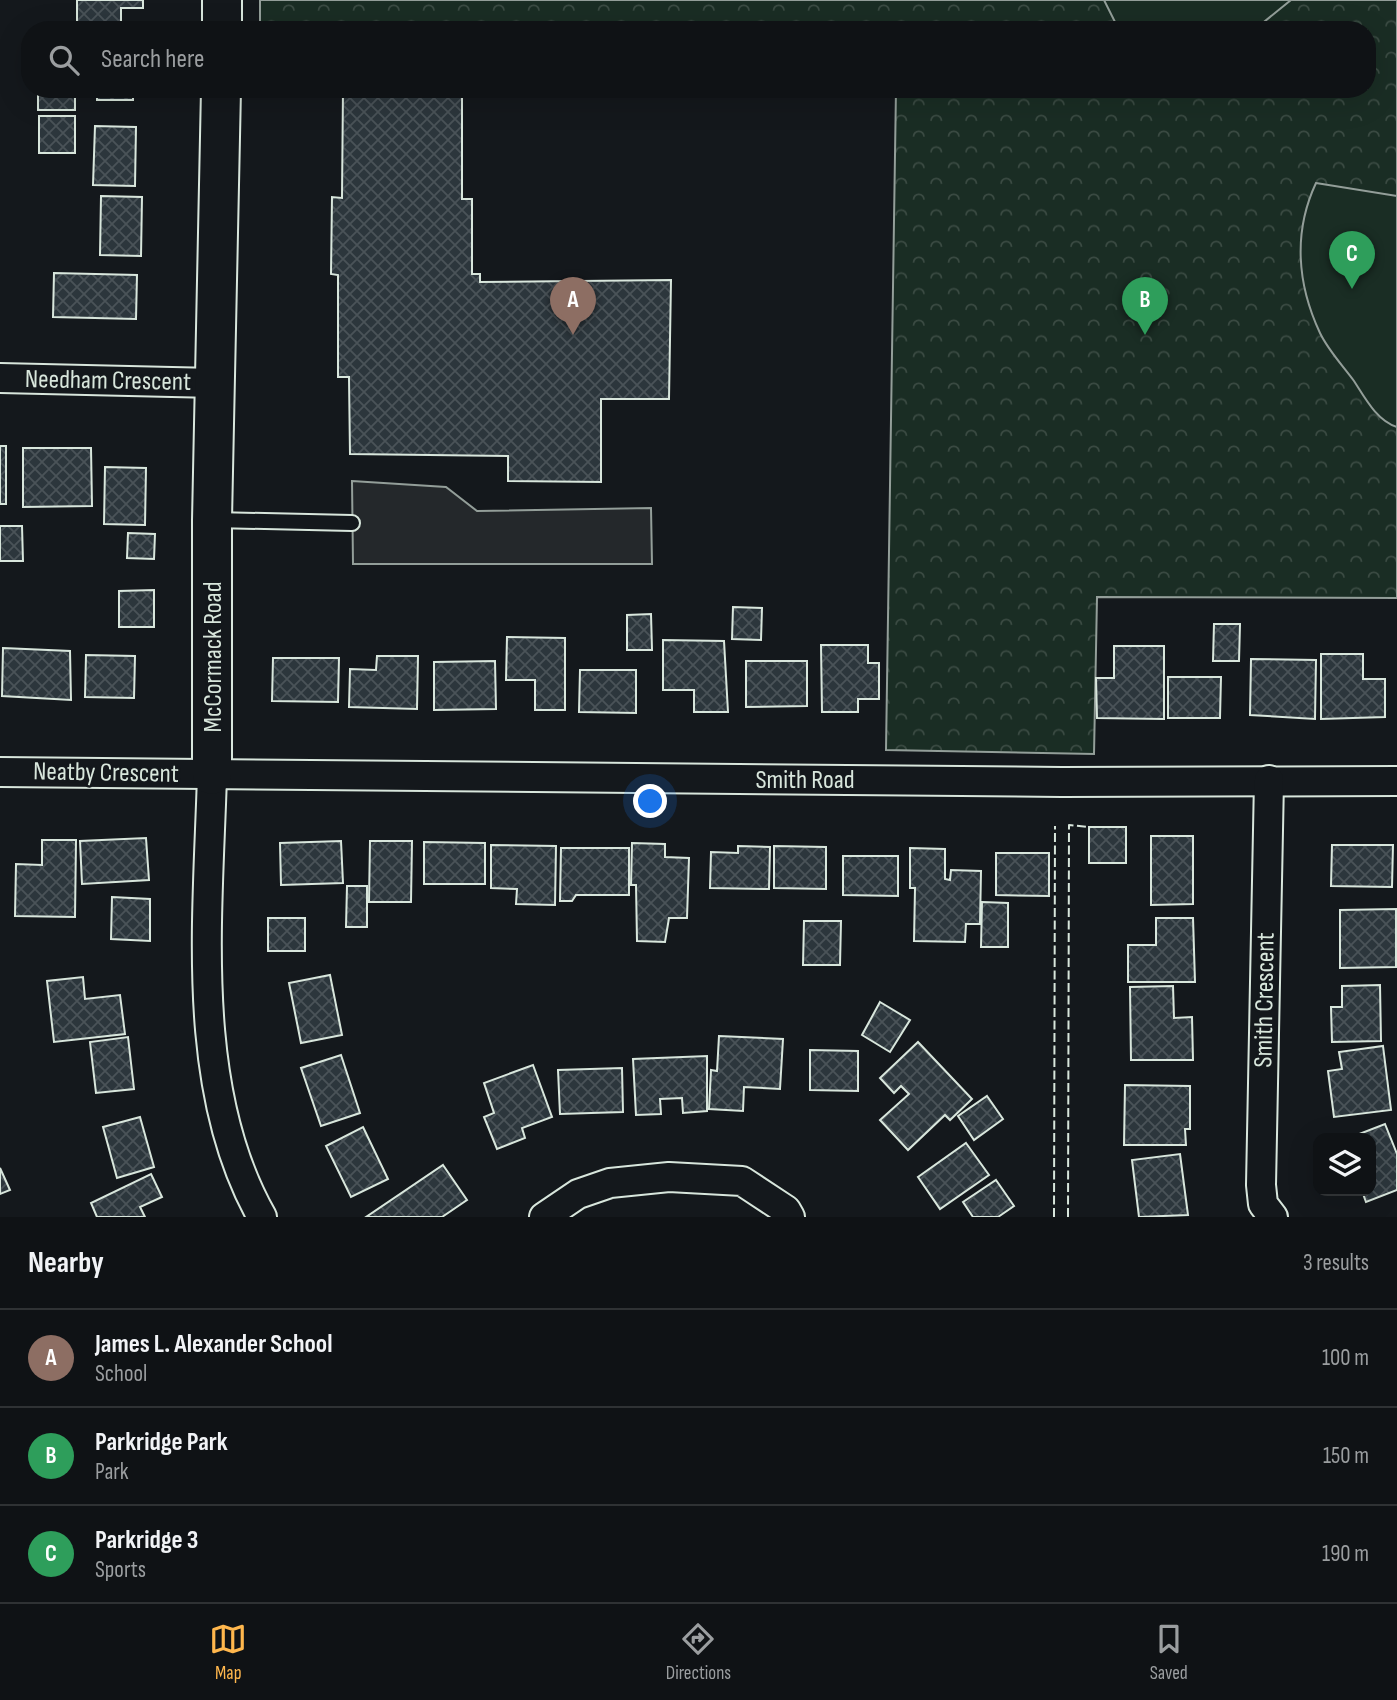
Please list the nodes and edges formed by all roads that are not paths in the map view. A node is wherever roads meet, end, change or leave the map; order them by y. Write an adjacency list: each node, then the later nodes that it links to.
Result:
1 (222, 0): 2 (street)
2 (222, 21)
3 (221, 98): 5 (street, McCormack Road)
4 (0, 378): 5 (street, Needham Crescent)
5 (215, 383): 6 (street, McCormack Road)
6 (212, 520): 7 (lane); 9 (street, McCormack Road)
7 (352, 523)
8 (0, 772): 9 (street, Neatby Crescent)
9 (212, 775): 10 (street, Smith Road); 12 (street, McCormack Road)
10 (1269, 780): 11 (street, Smith Road); 15 (street, Smith Crescent)
11 (1397, 781)
12 (262, 1217)
13 (544, 1217): 14 (street)
14 (790, 1217)
15 (1273, 1217)

